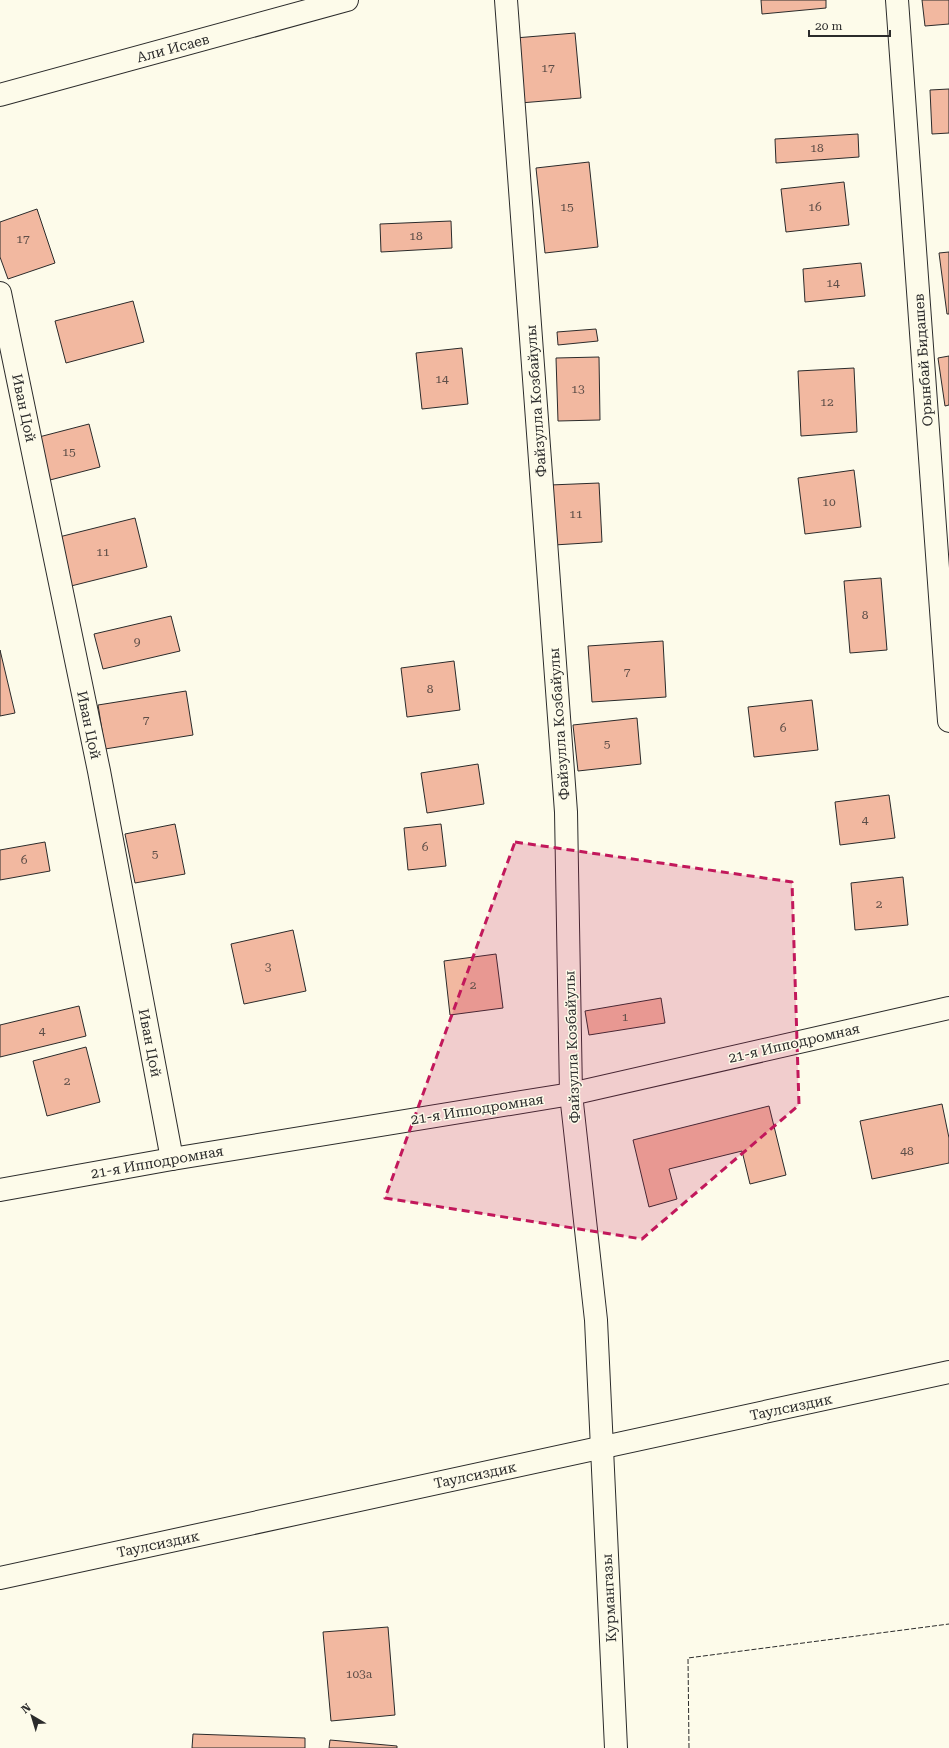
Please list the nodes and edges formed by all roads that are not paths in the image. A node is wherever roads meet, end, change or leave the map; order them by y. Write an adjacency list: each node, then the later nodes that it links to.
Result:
1 (347, 0): 4 (street, Али Исаев)
2 (506, 0): 8 (street, Файзулла Козбайулы)
3 (897, 0): 6 (street, Орынбай Бидашев)
4 (0, 95)
5 (0, 293): 9 (street, Иван Цой)
6 (949, 721)
7 (949, 1008): 8 (street, 21-я Ипподромная)
8 (571, 1094): 9 (street, 21-я Ипподромная); 12 (street, Файзулла Козбайулы)
9 (172, 1159): 10 (street, 21-я Ипподромная)
10 (0, 1190)
11 (949, 1372): 12 (street, Таулсиздик)
12 (602, 1448): 13 (street, Таулсиздик); 14 (street, Курмангазы)
13 (0, 1578)
14 (616, 1748)

